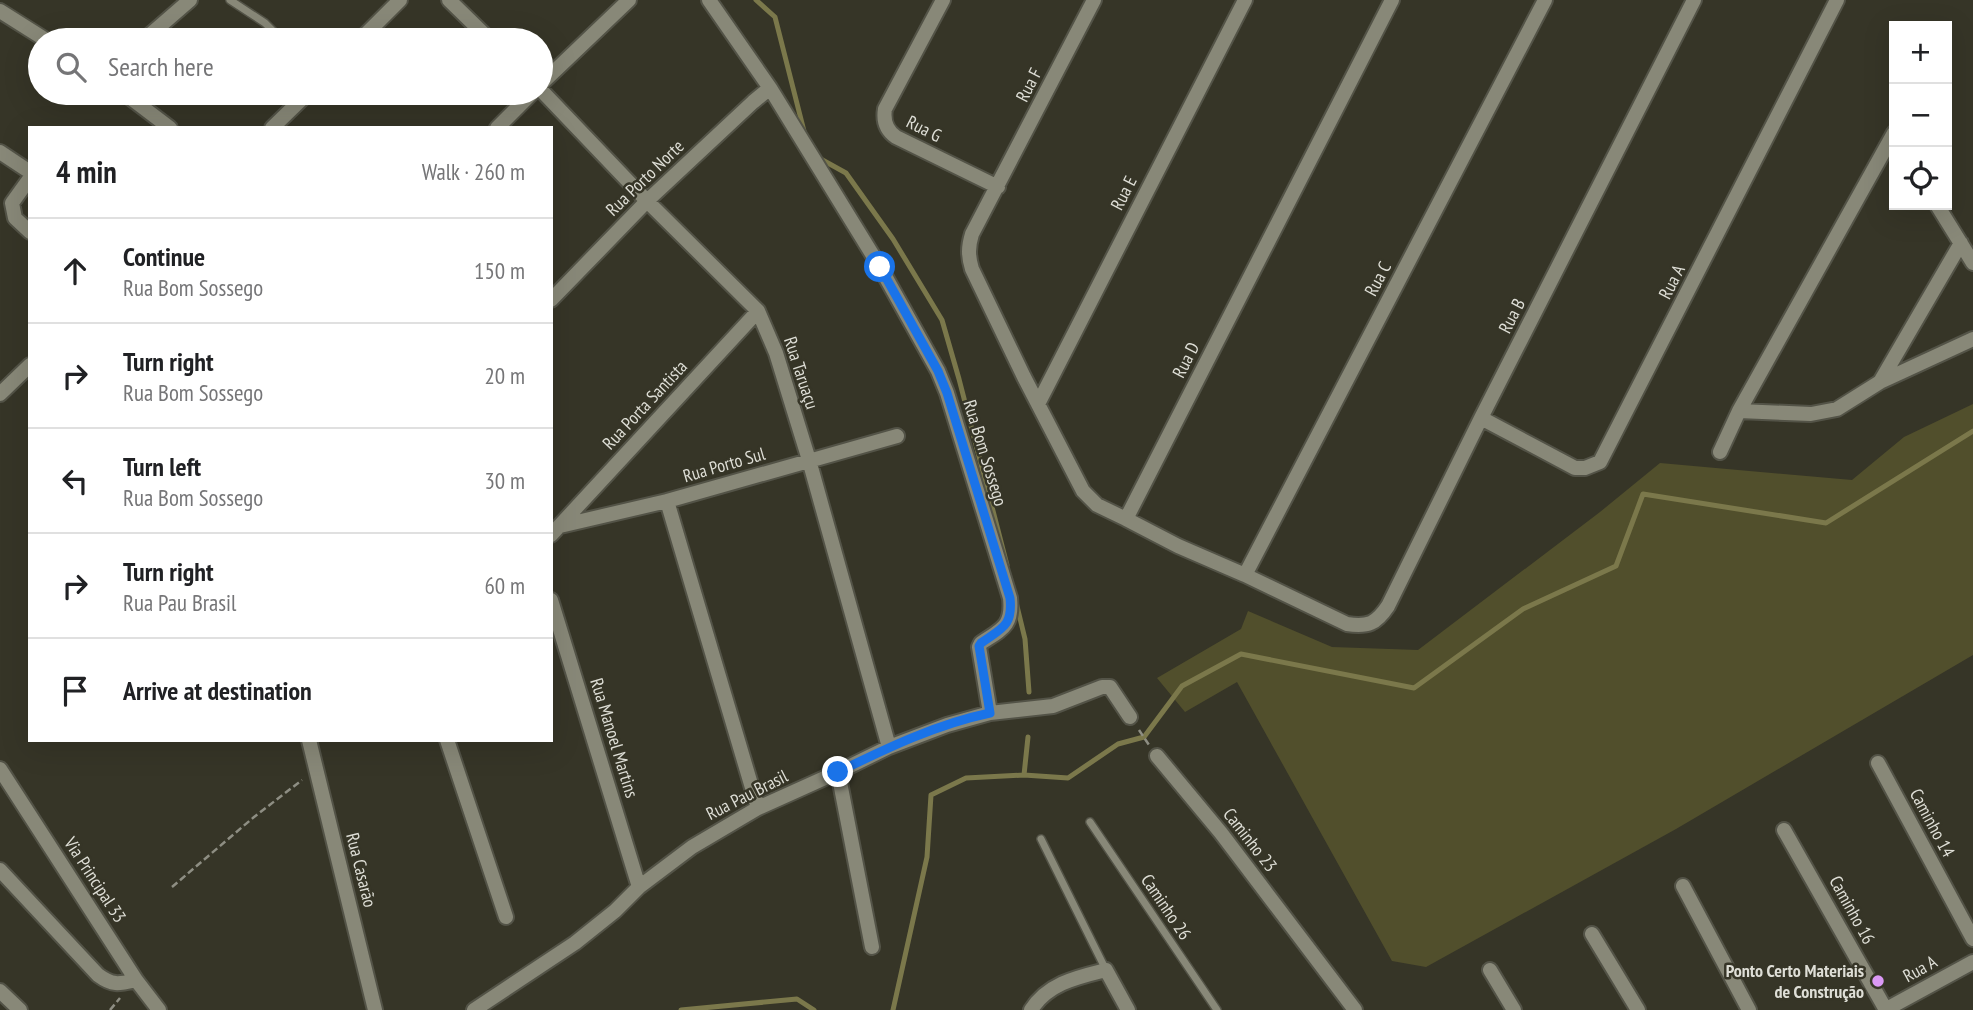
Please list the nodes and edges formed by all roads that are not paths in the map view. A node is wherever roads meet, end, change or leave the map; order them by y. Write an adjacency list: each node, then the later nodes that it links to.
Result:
1 (190, 0): 15 (street)
2 (230, 0): 16 (lane)
3 (400, 0): 17 (street)
4 (449, 0): 18 (street)
5 (629, 0): 20 (street)
6 (709, 0): 21 (street, Rua Bom Sossego)
7 (943, 0): 33 (street, Rua G)
8 (1094, 0): 33 (street, Rua F)
9 (1245, 0): 45 (street, Rua E)
10 (1392, 0): 52 (street, Rua D)
11 (1545, 0): 54 (street, Rua C)
12 (1694, 0): 47 (street, Rua B)
13 (1837, 0): 47 (street, Rua A)
14 (0, 11): 19 (street)
15 (158, 28)
16 (270, 28)
17 (372, 28)
18 (478, 28)
19 (28, 29)
20 (553, 73)
21 (770, 88): 34 (street, Rua Porto Norte); 56 (street, Rua Bom Sossego)
22 (553, 103): 34 (street, Rua Taruaçu)
23 (140, 105): 26 (street)
24 (296, 105): 27 (street)
25 (520, 105): 28 (street)
26 (167, 126)
27 (274, 126)
28 (499, 126)
29 (1889, 144): 46 (street)
30 (0, 152): 31 (street)
31 (28, 171)
32 (28, 180): 36 (street)
33 (999, 187): 45 (street)
34 (647, 201): 39 (street, Rua Porto Norte); 40 (street, Rua Taruaçu)
35 (1940, 210): 37 (street)
36 (28, 230)
37 (1961, 243): 38 (street); 43 (street)
38 (1973, 263)
39 (553, 298)
40 (758, 311): 50 (street, Rua Taruaçu); 53 (street, Rua Porta Santista)
41 (1973, 339): 43 (street)
42 (28, 367): 44 (street)
43 (1880, 382): 46 (street)
44 (0, 394)
45 (1038, 404): 52 (street)
46 (1738, 411): 49 (street)
47 (1481, 418): 54 (street, Rua B)
48 (897, 436): 50 (street, Rua Porto Sul)
49 (1720, 452)
50 (809, 460): 51 (street, Rua Porto Sul); 60 (street, Rua Taruaçu)
51 (667, 501): 53 (street, Rua Porto Sul); 65 (street)
52 (1126, 519): 54 (street)
53 (554, 526)
54 (1244, 575)
55 (553, 607): 71 (street, Rua Manoel Martins)
56 (990, 713): 57 (street, Rua Pau Brasil); 60 (street, Rua Pau Brasil)
57 (1130, 717)
58 (448, 742): 72 (street)
59 (314, 743): 83 (street, Rua Casarão)
60 (889, 747): 64 (street, Rua Pau Brasil)
61 (1157, 756): 88 (street, Caminho 23)
62 (1878, 763): 74 (street, Caminho 14)
63 (0, 769): 79 (street, Via Principal 33)
64 (838, 772): 65 (street, Rua Pau Brasil); 75 (street)
65 (758, 808): 71 (street, Rua Pau Brasil)
66 (1090, 822): 87 (lane, Caminho 26)
67 (1784, 830): 92 (street, Caminho 16)
68 (1041, 839): 77 (lane)
69 (0, 870): 79 (street)
70 (1682, 886): 91 (street)
71 (639, 887): 84 (street, Rua Pau Brasil)
72 (506, 917)
73 (1592, 934): 90 (street)
74 (1973, 939)
75 (872, 947)
76 (1973, 962): 92 (street, Rua A)
77 (1106, 970): 85 (street); 86 (street)
78 (1490, 970): 89 (street)
79 (136, 980): 82 (street, Via Principal 33)
80 (0, 991): 81 (street)
81 (20, 1010)
82 (159, 1010)
83 (375, 1010)
84 (474, 1010)
85 (1031, 1010)
86 (1128, 1010)
87 (1217, 1010)
88 (1356, 1010)
89 (1514, 1010)
90 (1638, 1010)
91 (1749, 1010)
92 (1886, 1010)

